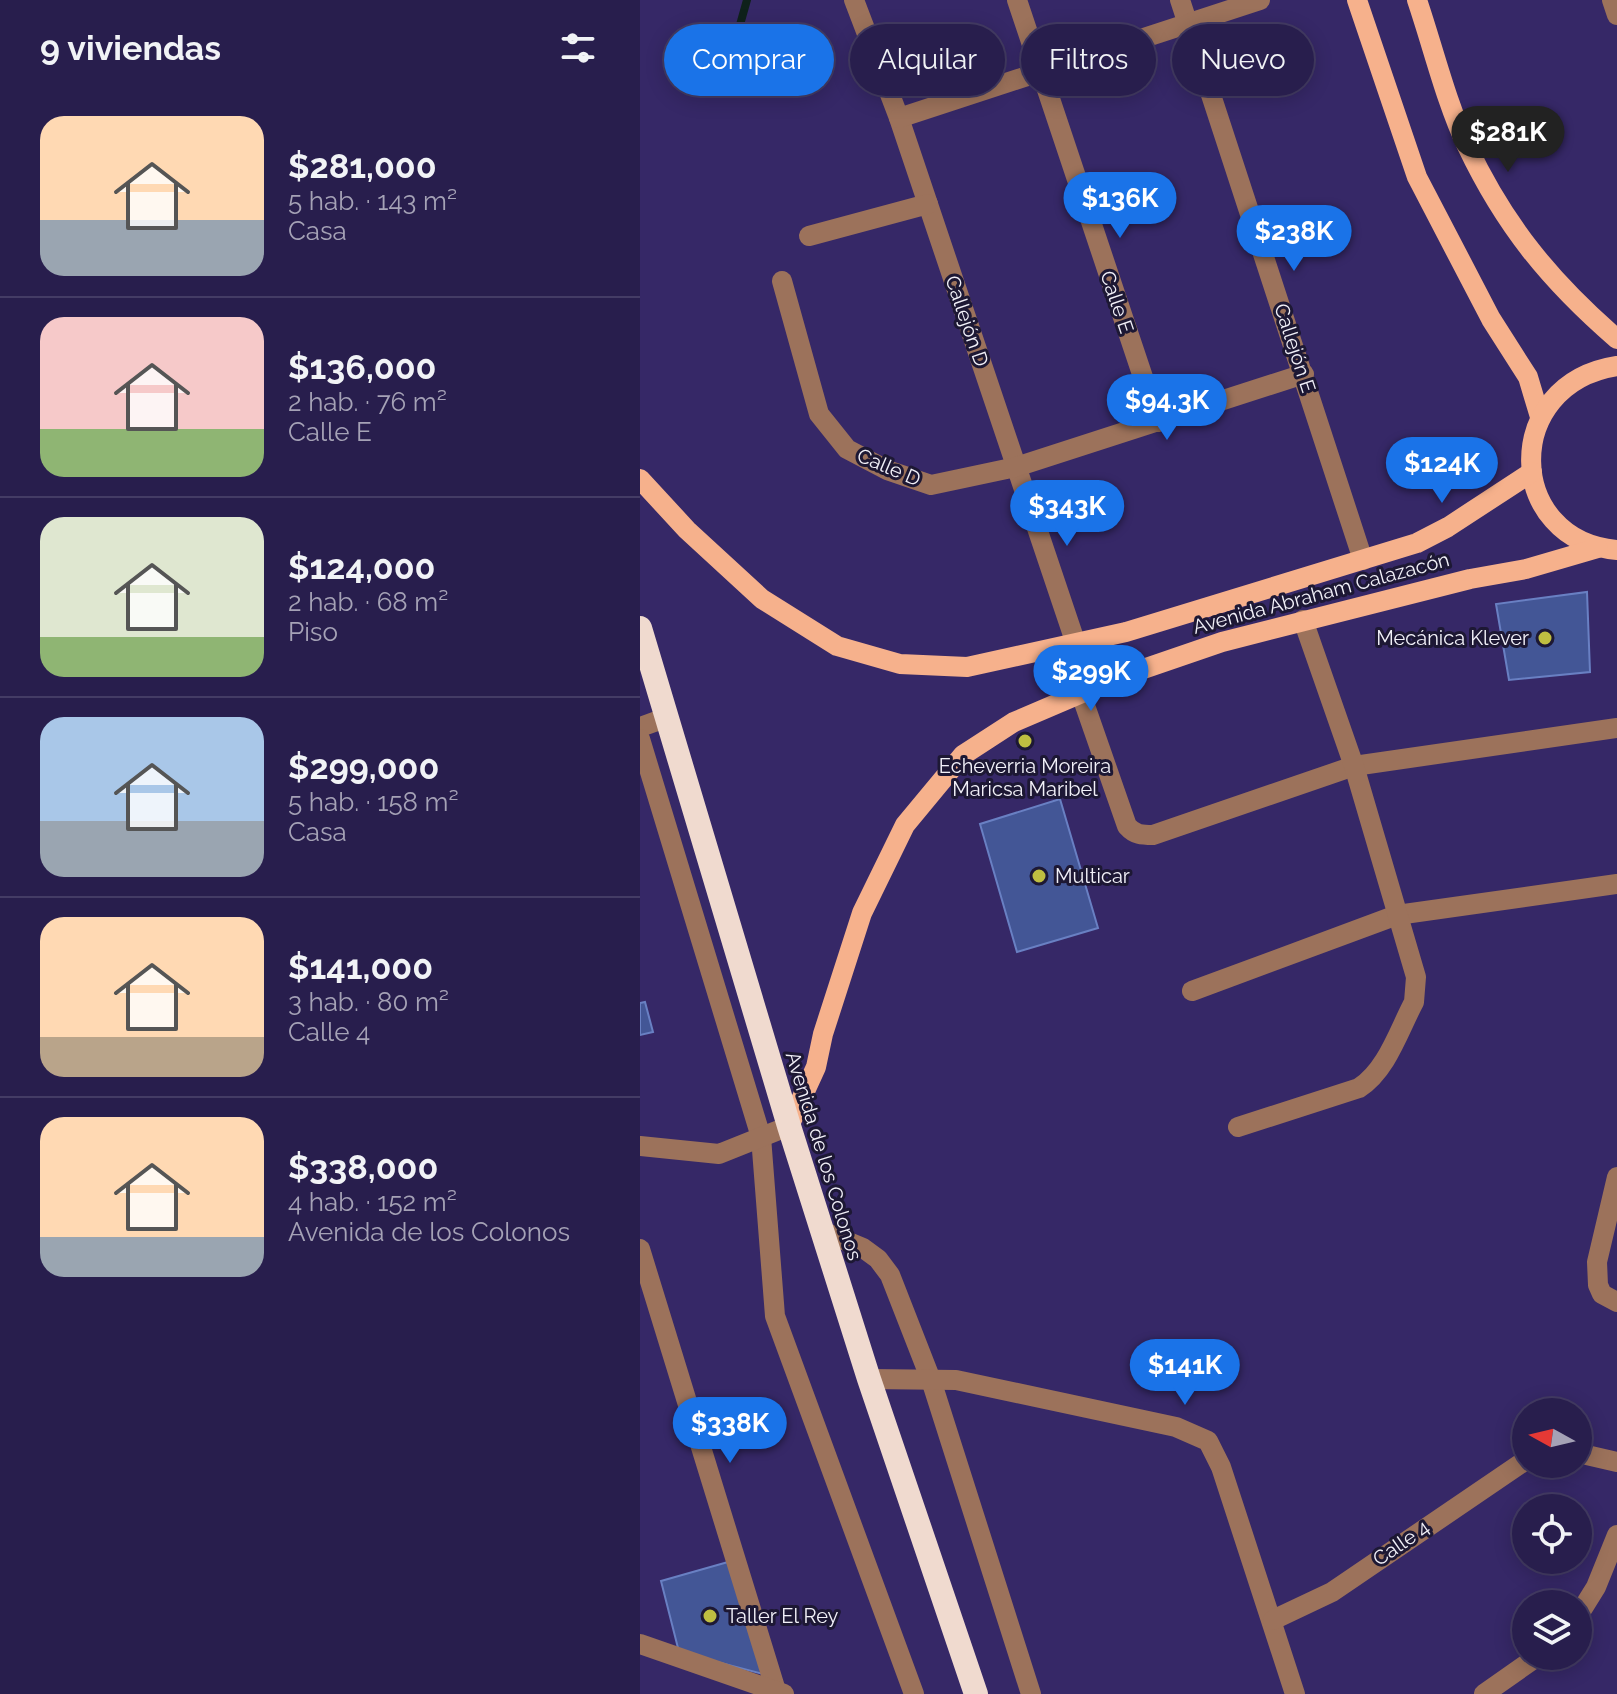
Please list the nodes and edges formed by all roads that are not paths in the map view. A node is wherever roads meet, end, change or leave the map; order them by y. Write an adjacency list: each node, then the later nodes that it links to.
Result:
1 (854, 0): 14 (street, Callejón D)
2 (1017, 0): 9 (street, Calle E)
3 (1180, 0): 10 (street, Callejón E)
4 (1260, 0): 10 (street)
5 (1357, 0): 21 (main road)
6 (1417, 0): 18 (main road)
7 (1612, 0): 8 (street)
8 (1617, 15)
9 (1025, 24)
10 (1188, 24)
11 (1021, 79): 14 (street)
12 (1048, 96): 22 (street, Calle E)
13 (1212, 96): 20 (street, Callejón E)
14 (899, 118): 15 (street, Callejón D)
15 (928, 204): 16 (street); 23 (street, Callejón D)
16 (809, 236)
17 (782, 281): 23 (street, Calle D)
18 (1617, 339)
19 (1617, 366): 21 (main road)
20 (1304, 374): 22 (street, Calle D); 27 (street, Callejón E)
21 (1540, 417): 24 (main road)
22 (1158, 422): 23 (street, Calle D)
23 (1016, 467): 30 (street, Callejón D)
24 (1532, 472): 26 (main road); 27 (main road, Avenida Abraham Calazacón)
25 (640, 479): 30 (main road, Avenida Abraham Calazacón)
26 (1607, 549): 28 (main road, Avenida Abraham Calazacón)
27 (1363, 560): 30 (main road, Avenida Abraham Calazacón)
28 (1303, 620): 31 (main road, Avenida Abraham Calazacón); 36 (street)
29 (640, 628): 32 (highway, Avenida de los Colonos)
30 (1076, 644)
31 (1081, 694): 36 (street); 40 (main road, Avenida Abraham Calazacón)
32 (668, 717): 33 (street); 40 (highway, Avenida de los Colonos)
33 (640, 727)
34 (1617, 728): 36 (street)
35 (640, 739): 42 (street)
36 (1354, 766): 38 (street)
37 (1617, 884): 38 (street)
38 (1397, 915): 39 (street); 41 (street)
39 (1192, 991)
40 (789, 1126): 42 (street); 45 (highway, Avenida de los Colonos)
41 (1238, 1127)
42 (761, 1137): 43 (street); 59 (street)
43 (640, 1146)
44 (1617, 1177): 47 (street)
45 (822, 1231): 48 (highway, Avenida de los Colonos); 49 (street)
46 (640, 1249): 58 (street)
47 (1617, 1302)
48 (869, 1379): 49 (street); 60 (highway, Avenida de los Colonos)
49 (931, 1380): 55 (street); 61 (street)
50 (1592, 1456): 51 (street)
51 (1617, 1462)
52 (1512, 1470): 55 (street, Calle 4)
53 (1617, 1535): 54 (street)
54 (1592, 1593)
55 (1273, 1620): 62 (street)
56 (640, 1644): 58 (street)
57 (1518, 1670): 63 (street)
58 (780, 1693)
59 (914, 1694)
60 (976, 1694)
61 (1031, 1694)
62 (1295, 1694)
63 (1484, 1694)

